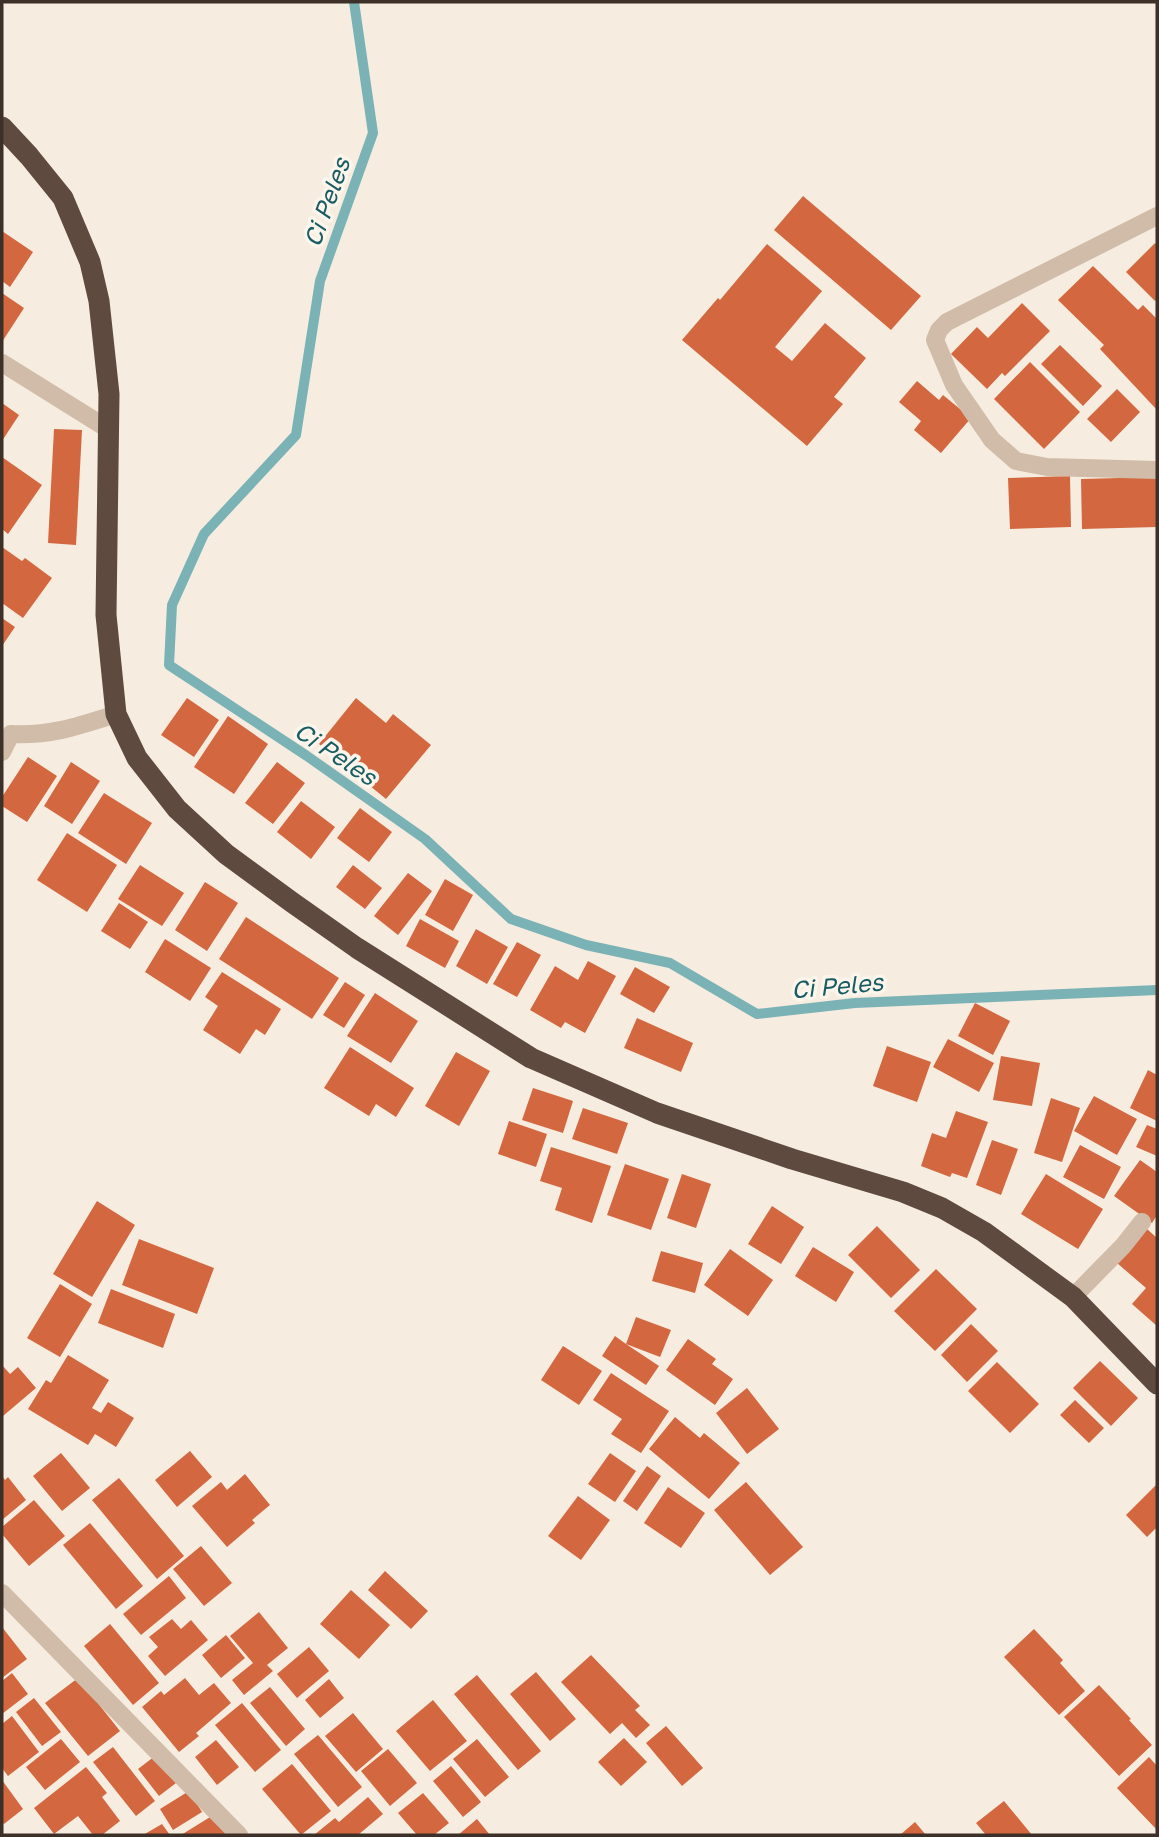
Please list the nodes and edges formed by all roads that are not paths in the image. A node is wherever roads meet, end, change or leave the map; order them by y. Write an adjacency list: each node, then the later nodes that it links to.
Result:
1 (2, 127): 4 (highway)
2 (1156, 220): 5 (street)
3 (2, 363): 4 (street)
4 (108, 429): 6 (highway)
5 (1157, 470)
6 (116, 714): 7 (street); 10 (highway)
7 (7, 731): 8 (street)
8 (2, 752)
9 (1142, 1222): 10 (street)
10 (1073, 1297): 11 (highway)
11 (1157, 1384)
12 (2, 1593): 13 (street)
13 (239, 1835)

